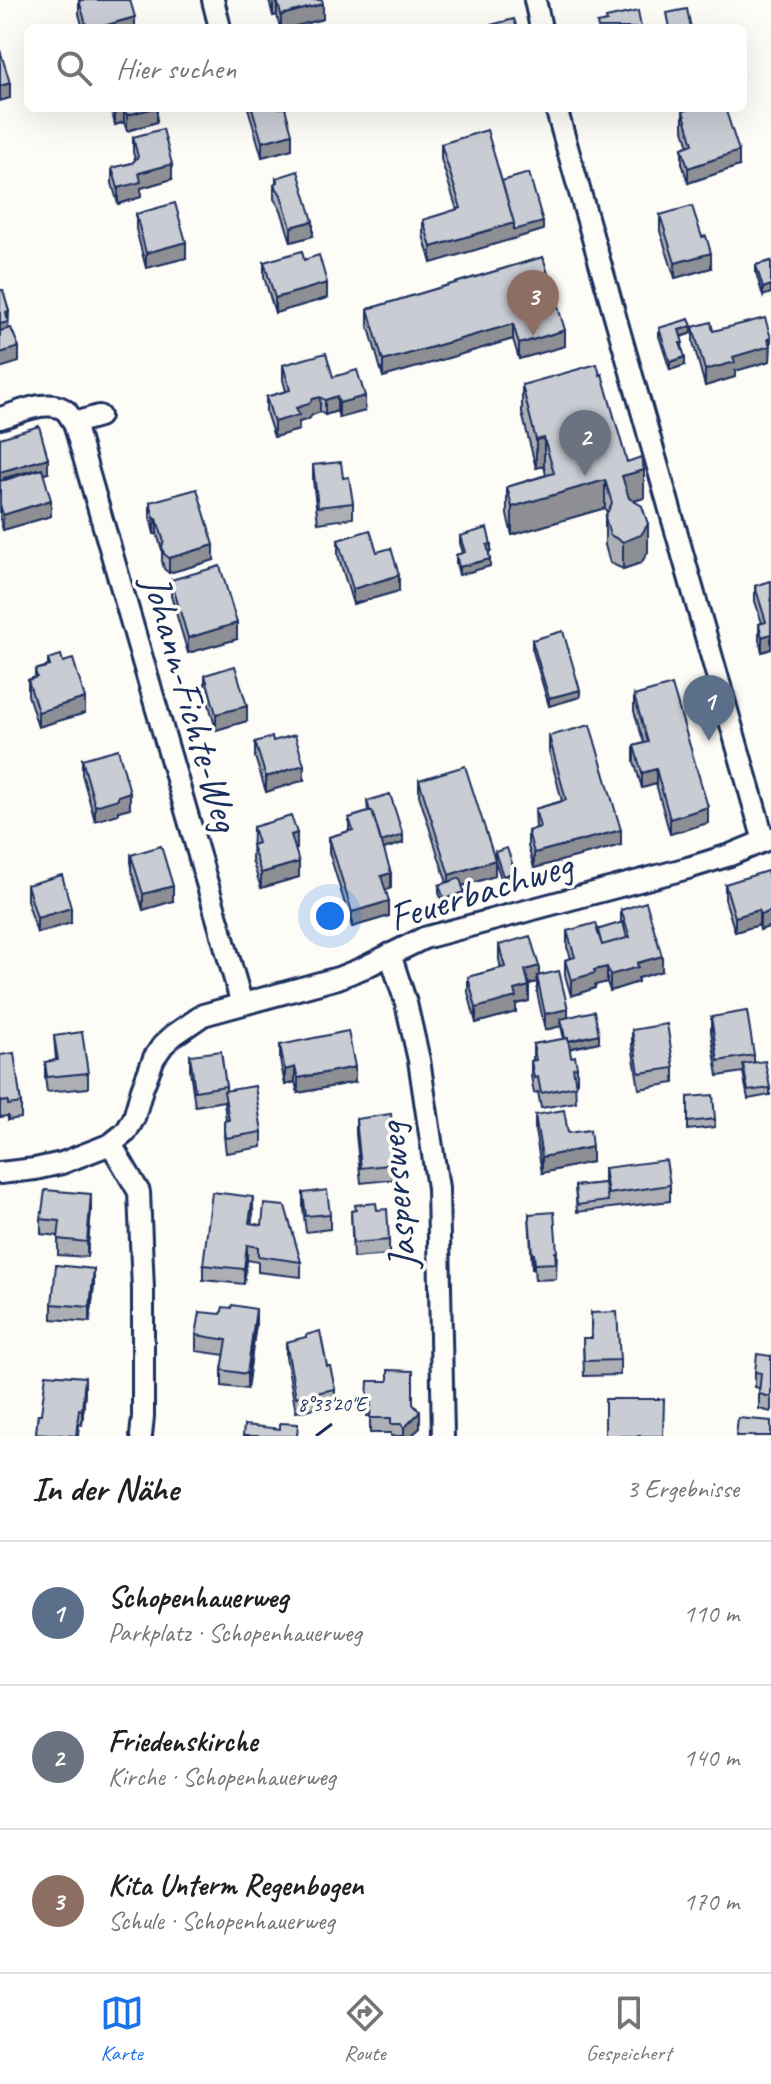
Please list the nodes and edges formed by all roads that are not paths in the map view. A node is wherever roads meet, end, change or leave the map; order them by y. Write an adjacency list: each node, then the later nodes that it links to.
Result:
1 (213, 0): 3 (street)
2 (535, 0): 4 (street)
3 (219, 24)
4 (540, 24)
5 (557, 112): 9 (street)
6 (99, 416): 8 (street)
7 (0, 418): 8 (street)
8 (74, 423): 11 (street, Johann-Fichte-Weg)
9 (768, 839): 10 (street, Feuerbachweg)
10 (390, 954): 11 (street, Feuerbachweg); 15 (street, Jaspersweg)
11 (242, 1004): 12 (street, Feuerbachweg)
12 (111, 1144): 13 (street); 14 (street)
13 (0, 1173)
14 (141, 1436)
15 (443, 1436)

